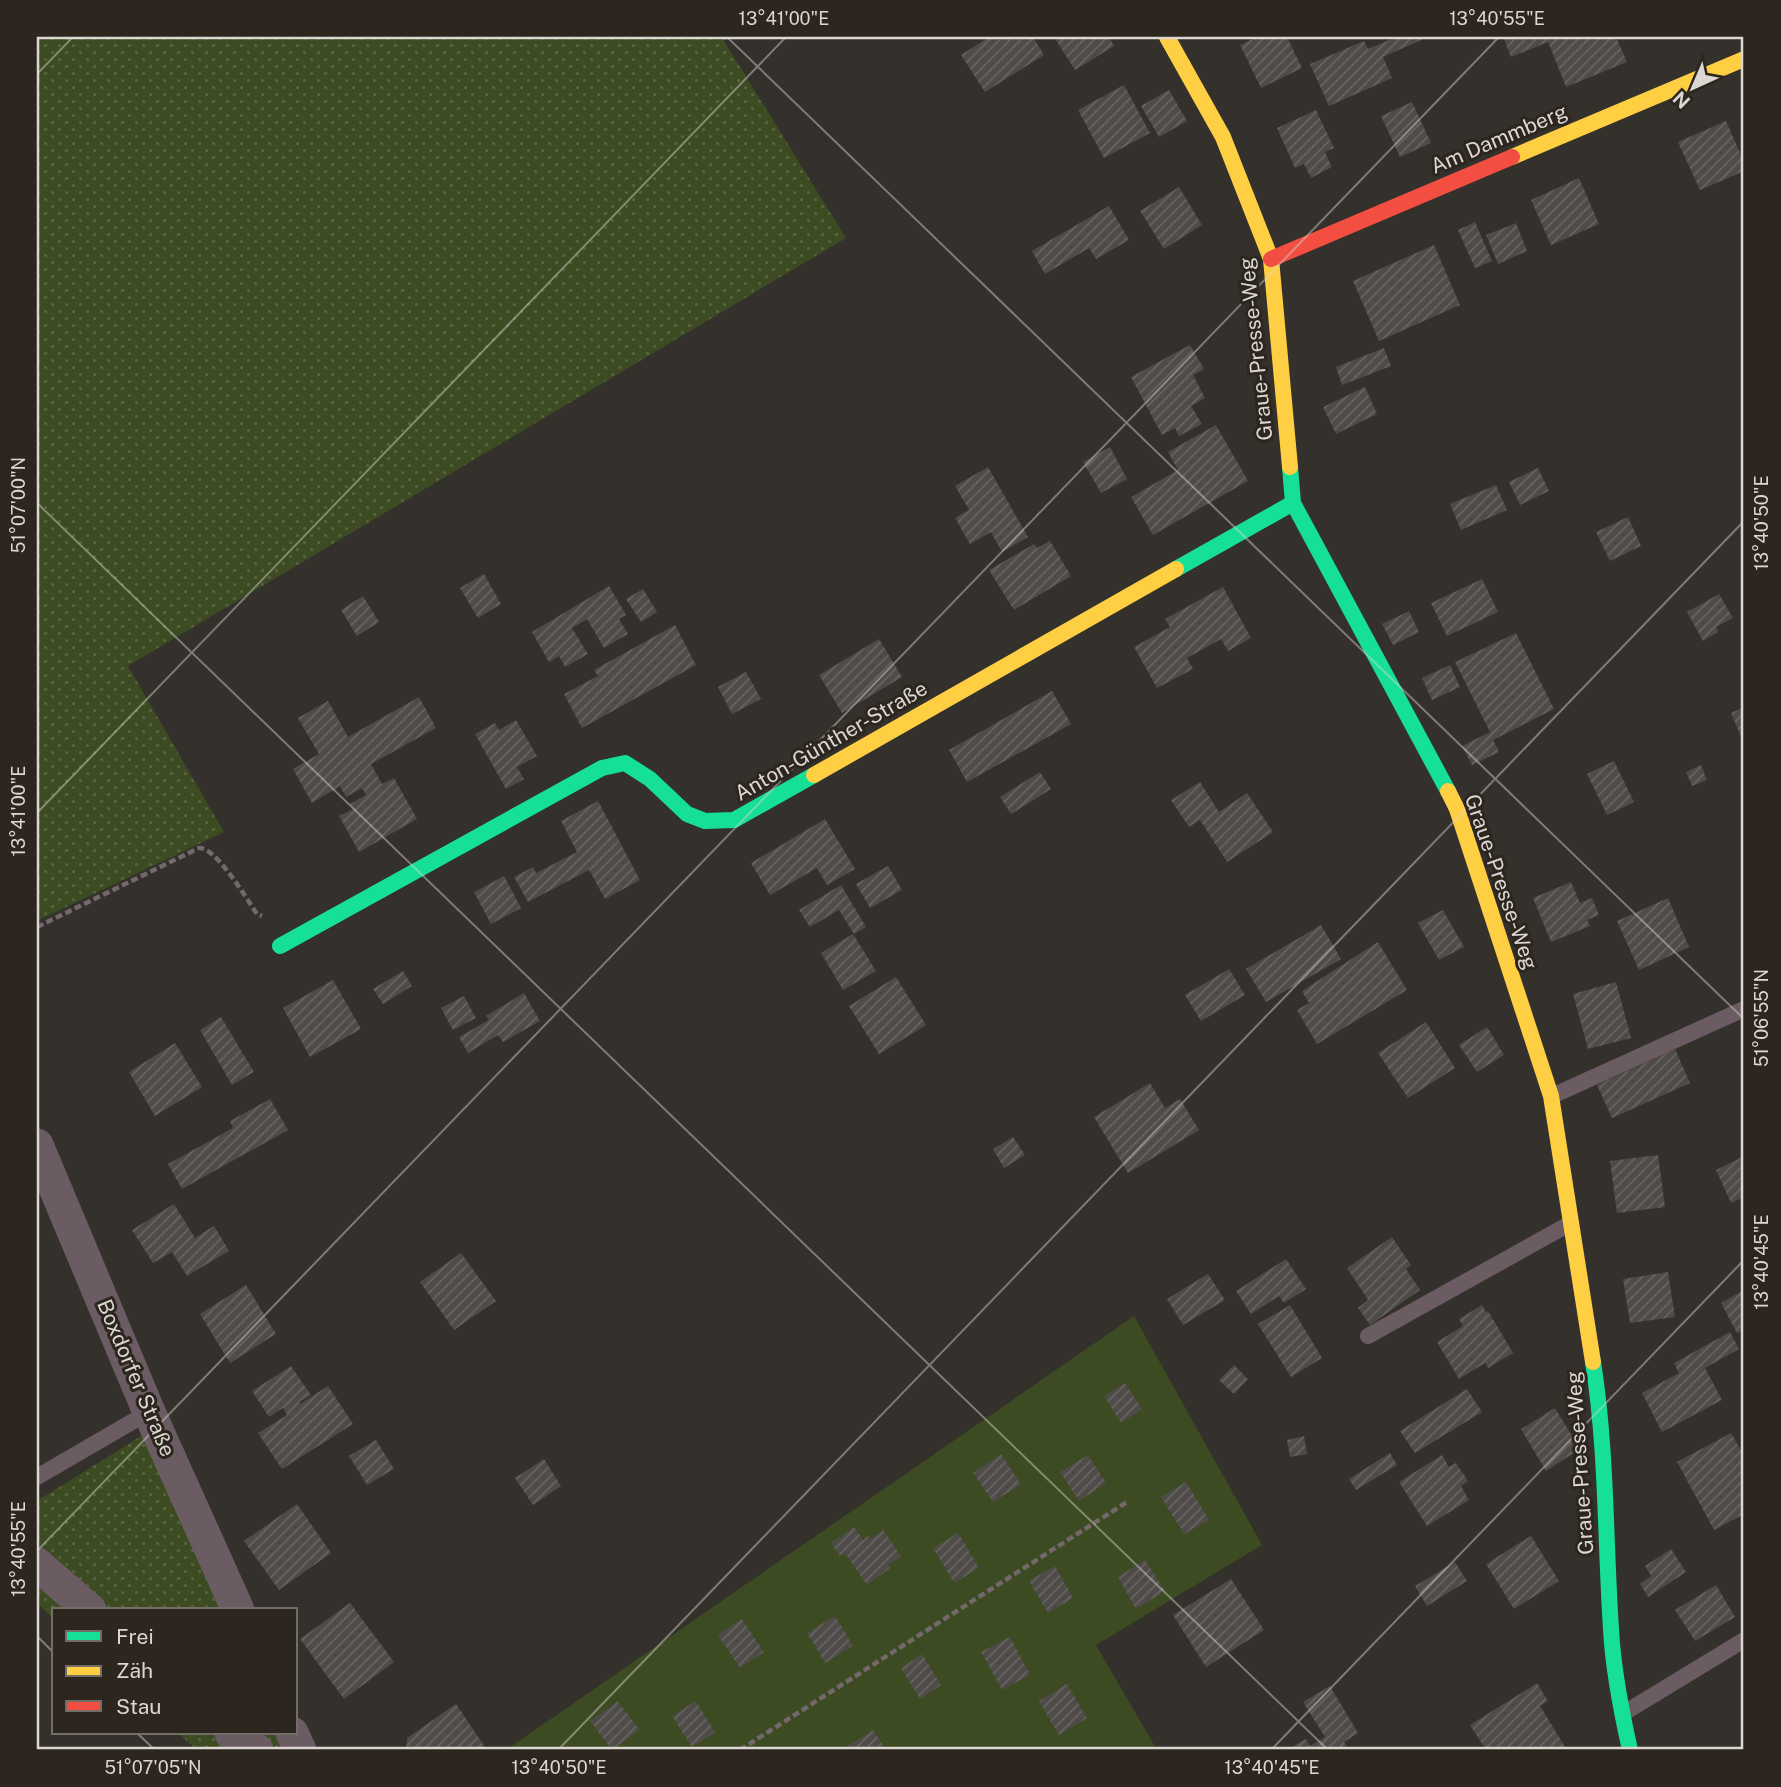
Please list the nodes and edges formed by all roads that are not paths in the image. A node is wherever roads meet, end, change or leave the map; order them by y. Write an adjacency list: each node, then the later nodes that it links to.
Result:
1 (1167, 37): 3 (street, Graue-Presse-Weg)
2 (1744, 59): 3 (street, Am Dammberg)
3 (1271, 259): 4 (street, Graue-Presse-Weg)
4 (1293, 503): 5 (street, Anton-Günther-Straße); 7 (street, Graue-Presse-Weg)
5 (280, 946)
6 (1744, 1009): 7 (lane)
7 (1551, 1096): 9 (street, Graue-Presse-Weg)
8 (37, 1145): 11 (street, Boxdorfer Straße)
9 (1571, 1223): 10 (lane); 17 (street, Graue-Presse-Weg)
10 (1368, 1336)
11 (149, 1412): 12 (lane); 15 (street, Boxdorfer Straße)
12 (37, 1477)
13 (37, 1564): 14 (street)
14 (88, 1608)
15 (237, 1608)
16 (1744, 1640): 17 (lane)
17 (1622, 1714): 22 (street, Graue-Presse-Weg)
18 (233, 1734): 20 (street)
19 (292, 1734): 21 (street)
20 (257, 1750)
21 (300, 1750)
22 (1630, 1750)

